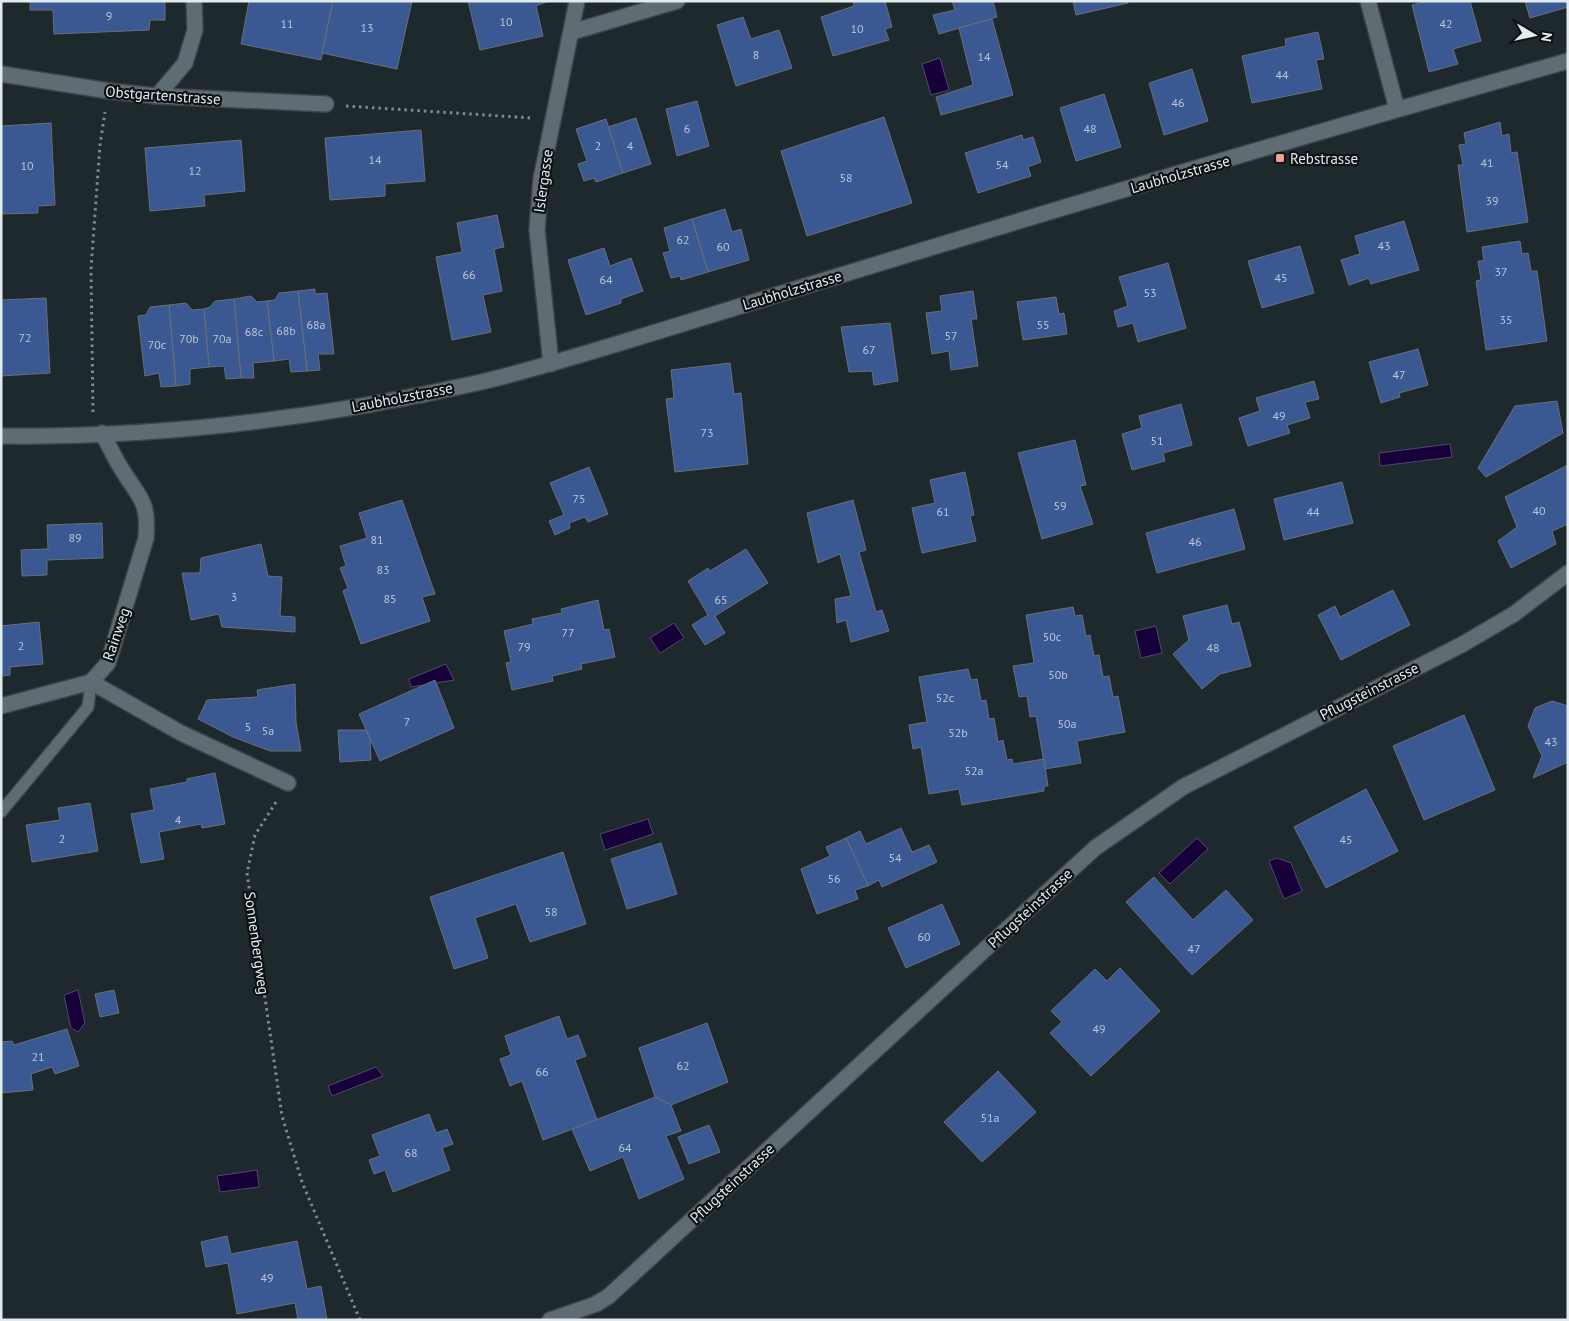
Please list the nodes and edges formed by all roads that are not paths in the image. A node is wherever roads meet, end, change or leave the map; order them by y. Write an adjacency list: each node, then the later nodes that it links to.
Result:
1 (194, 1): 8 (street)
2 (577, 1): 5 (street, Islergasse)
3 (677, 1): 5 (street)
4 (1368, 1): 10 (street)
5 (572, 32): 11 (street, Islergasse)
6 (1568, 61): 10 (street, Laubholzstrasse)
7 (1, 74): 8 (street, Obstgartenstrasse)
8 (157, 96): 9 (street, Obstgartenstrasse)
9 (326, 104)
10 (1397, 109): 11 (street, Laubholzstrasse)
11 (551, 364): 12 (street, Laubholzstrasse)
12 (102, 433): 13 (street, Laubholzstrasse); 15 (street, Rainweg)
13 (1, 436)
14 (1568, 573): 19 (street, Pflugsteinstrasse)
15 (91, 682): 16 (street); 17 (street); 18 (lane)
16 (1, 706)
17 (288, 782)
18 (1, 812)
19 (550, 1320)

